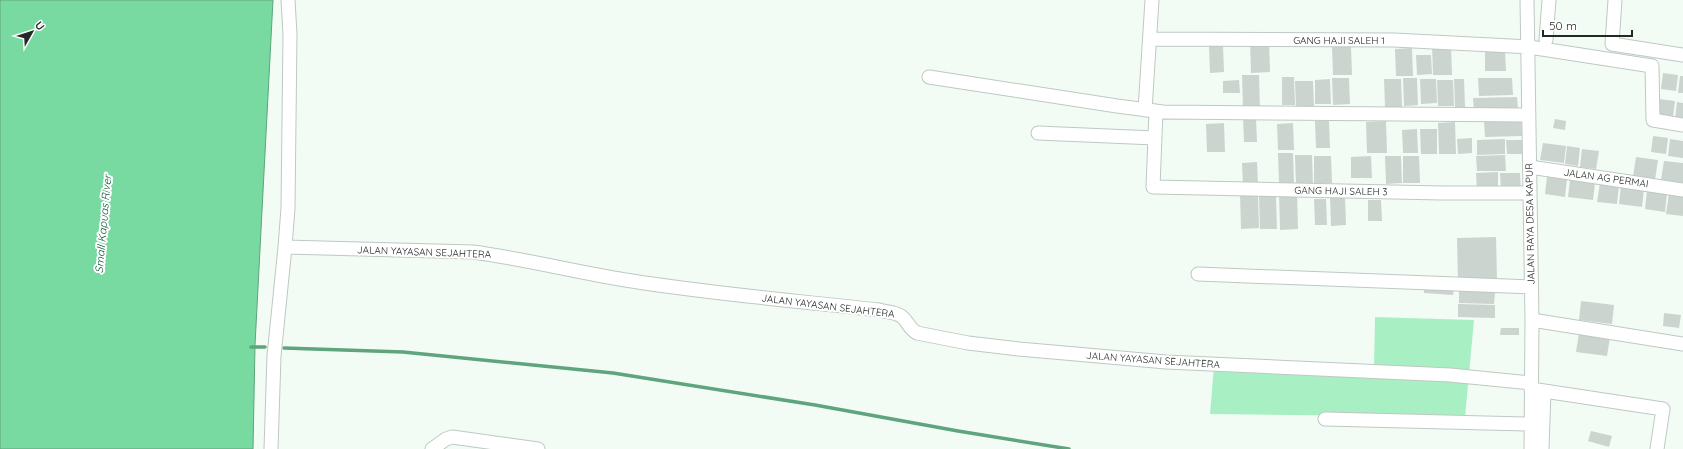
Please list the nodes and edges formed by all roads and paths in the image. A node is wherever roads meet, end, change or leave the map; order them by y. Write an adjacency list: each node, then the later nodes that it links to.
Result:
1 (288, 0): 19 (street)
2 (1152, 0): 6 (street)
3 (1528, 0): 8 (street, JALAN RAYA DESA KAPUR)
4 (1549, 0): 7 (street)
5 (1615, 0): 9 (street)
6 (1150, 38): 8 (street, GANG HAJI SALEH 1); 11 (street)
7 (1546, 40)
8 (1528, 46): 12 (street, JALAN RAYA DESA KAPUR); 13 (street, GANG HAJI SALEH 1)
9 (1683, 55)
10 (929, 77): 11 (street)
11 (1150, 111): 12 (street); 15 (street)
12 (1529, 115): 16 (street, JALAN RAYA DESA KAPUR)
13 (1683, 126)
14 (1038, 133): 15 (street)
15 (1155, 138): 18 (street, GANG HAJI SALEH 3)
16 (1530, 167): 17 (street, JALAN AG PERMAI); 18 (street, JALAN RAYA DESA KAPUR)
17 (1683, 190)
18 (1529, 193): 21 (street, JALAN RAYA DESA KAPUR)
19 (285, 247): 24 (street, JALAN YAYASAN SEJAHTERA); 28 (street)
20 (1198, 274): 21 (street)
21 (1531, 287): 22 (street, JALAN RAYA DESA KAPUR)
22 (1532, 320): 23 (street); 24 (street, JALAN RAYA DESA KAPUR)
23 (1683, 344)
24 (1531, 386): 25 (street, JALAN YAYASAN SEJAHTERA); 27 (street, JALAN RAYA DESA KAPUR)
25 (1544, 391): 31 (street); 32 (street, JALAN YAYASAN SEJAHTERA)
26 (1326, 419): 27 (street)
27 (1531, 424): 31 (street, JALAN RAYA DESA KAPUR)
28 (271, 449)
29 (432, 449): 30 (street)
30 (538, 449)
31 (1536, 449)
32 (1657, 449)

